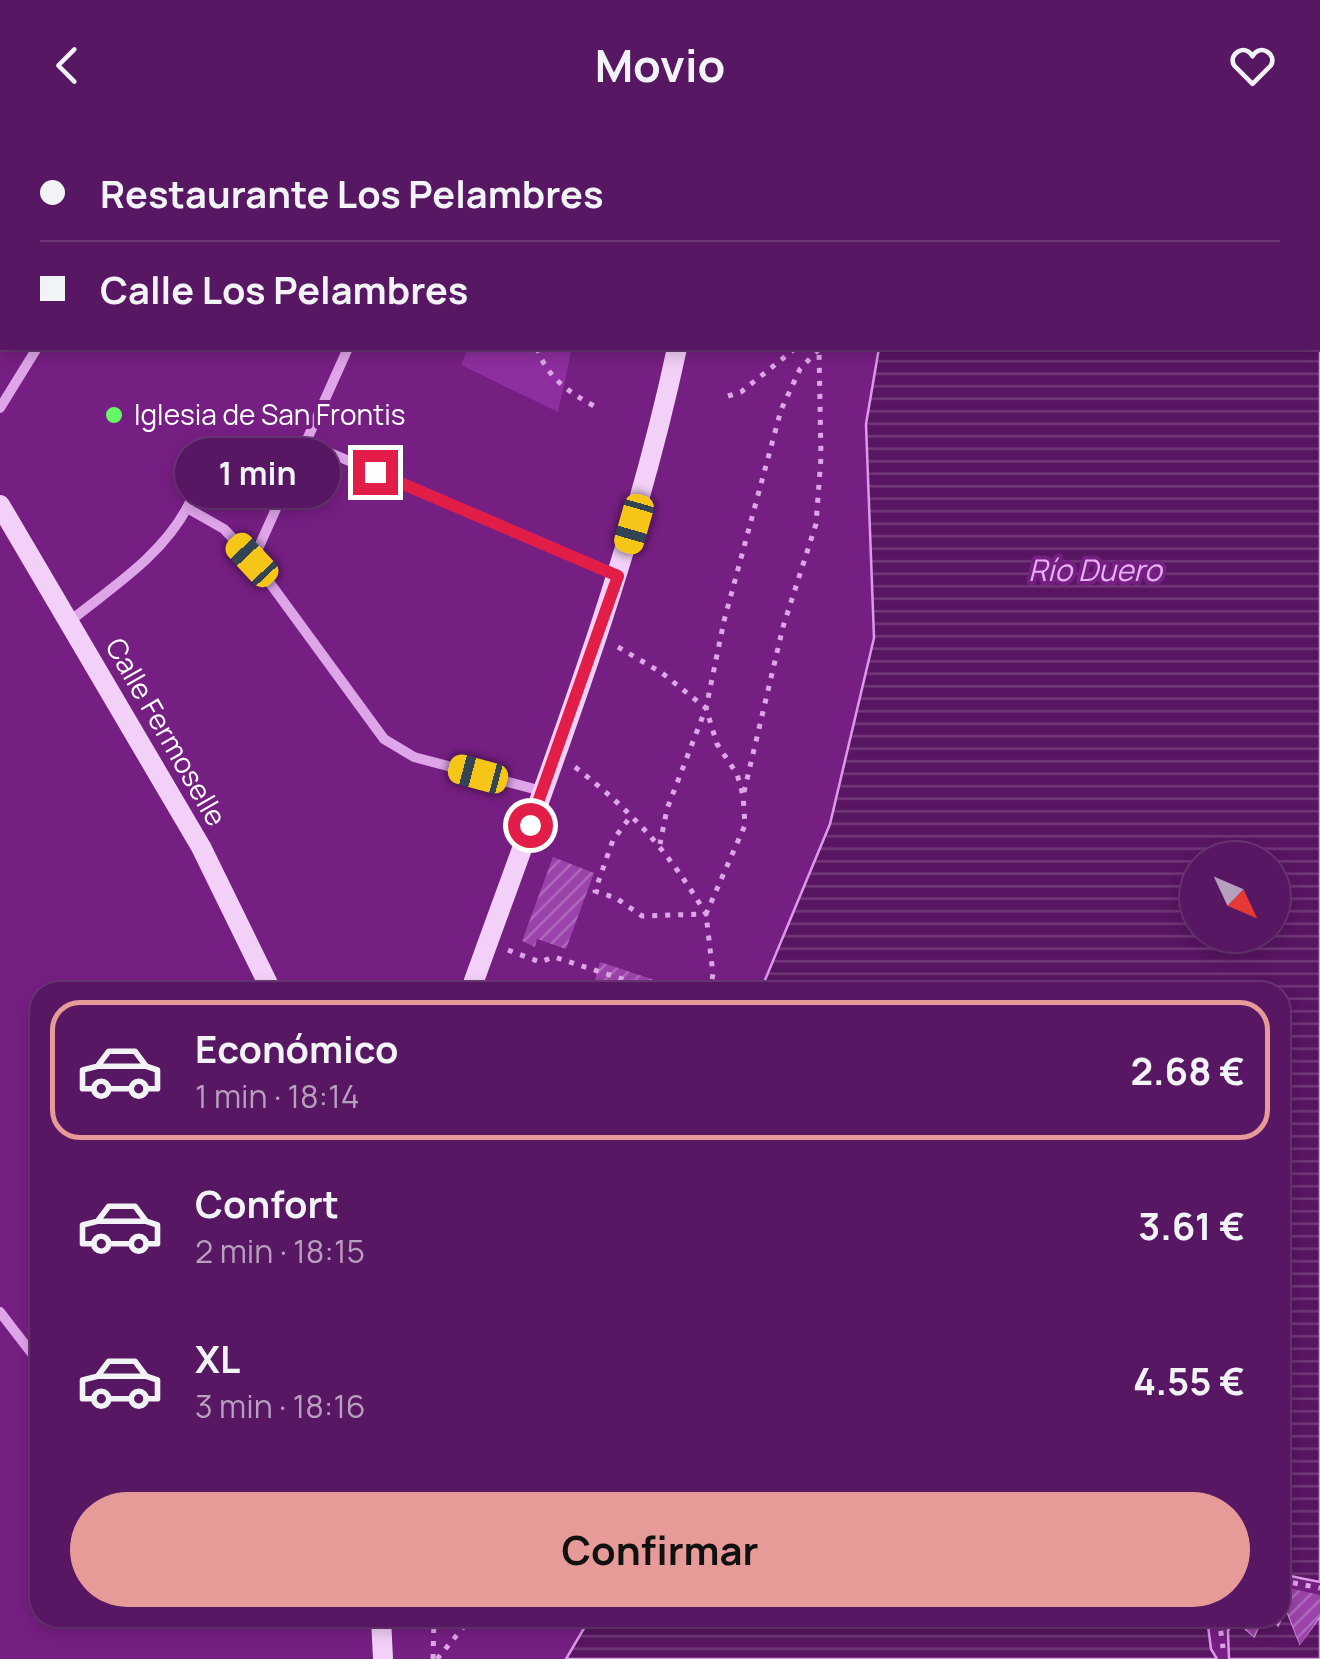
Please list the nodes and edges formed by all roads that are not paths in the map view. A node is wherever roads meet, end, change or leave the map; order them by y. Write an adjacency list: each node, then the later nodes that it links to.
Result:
1 (36, 350): 4 (street)
2 (347, 350): 6 (street)
3 (677, 350): 10 (main road)
4 (0, 408)
5 (217, 442): 8 (street)
6 (307, 443): 9 (street); 10 (street)
7 (0, 506): 11 (main road, Calle Fermoselle)
8 (187, 508): 9 (street); 11 (street)
9 (252, 560): 12 (street)
10 (618, 576): 12 (main road)
11 (70, 621): 13 (main road, Calle Fermoselle)
12 (542, 791): 14 (main road)
13 (267, 982)
14 (474, 982)
15 (0, 1312): 16 (street)
16 (30, 1351)
17 (381, 1627): 18 (main road)
18 (382, 1659)

